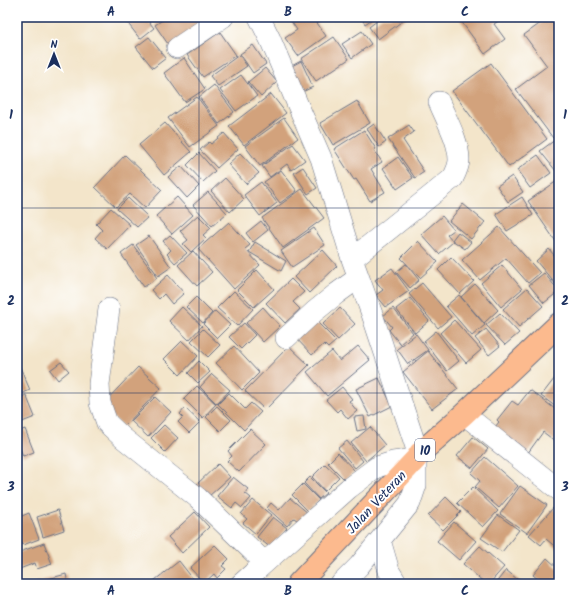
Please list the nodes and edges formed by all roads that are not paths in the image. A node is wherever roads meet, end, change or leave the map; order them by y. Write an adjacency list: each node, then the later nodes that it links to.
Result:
1 (223, 17): 3 (street)
2 (259, 17): 5 (street)
3 (177, 48)
4 (440, 102): 5 (street)
5 (355, 269): 8 (street); 10 (street)
6 (109, 309): 13 (street)
7 (558, 325): 9 (highway, Jalan Veteran / 10)
8 (286, 338)
9 (464, 414): 10 (highway, Jalan Veteran / 10); 11 (street)
10 (416, 460): 12 (street); 13 (street); 15 (highway, Jalan Veteran / 10)
11 (559, 490)
12 (380, 540): 16 (street); 17 (street)
13 (264, 562): 14 (street)
14 (241, 584)
15 (298, 584)
16 (341, 584)
17 (397, 584)

